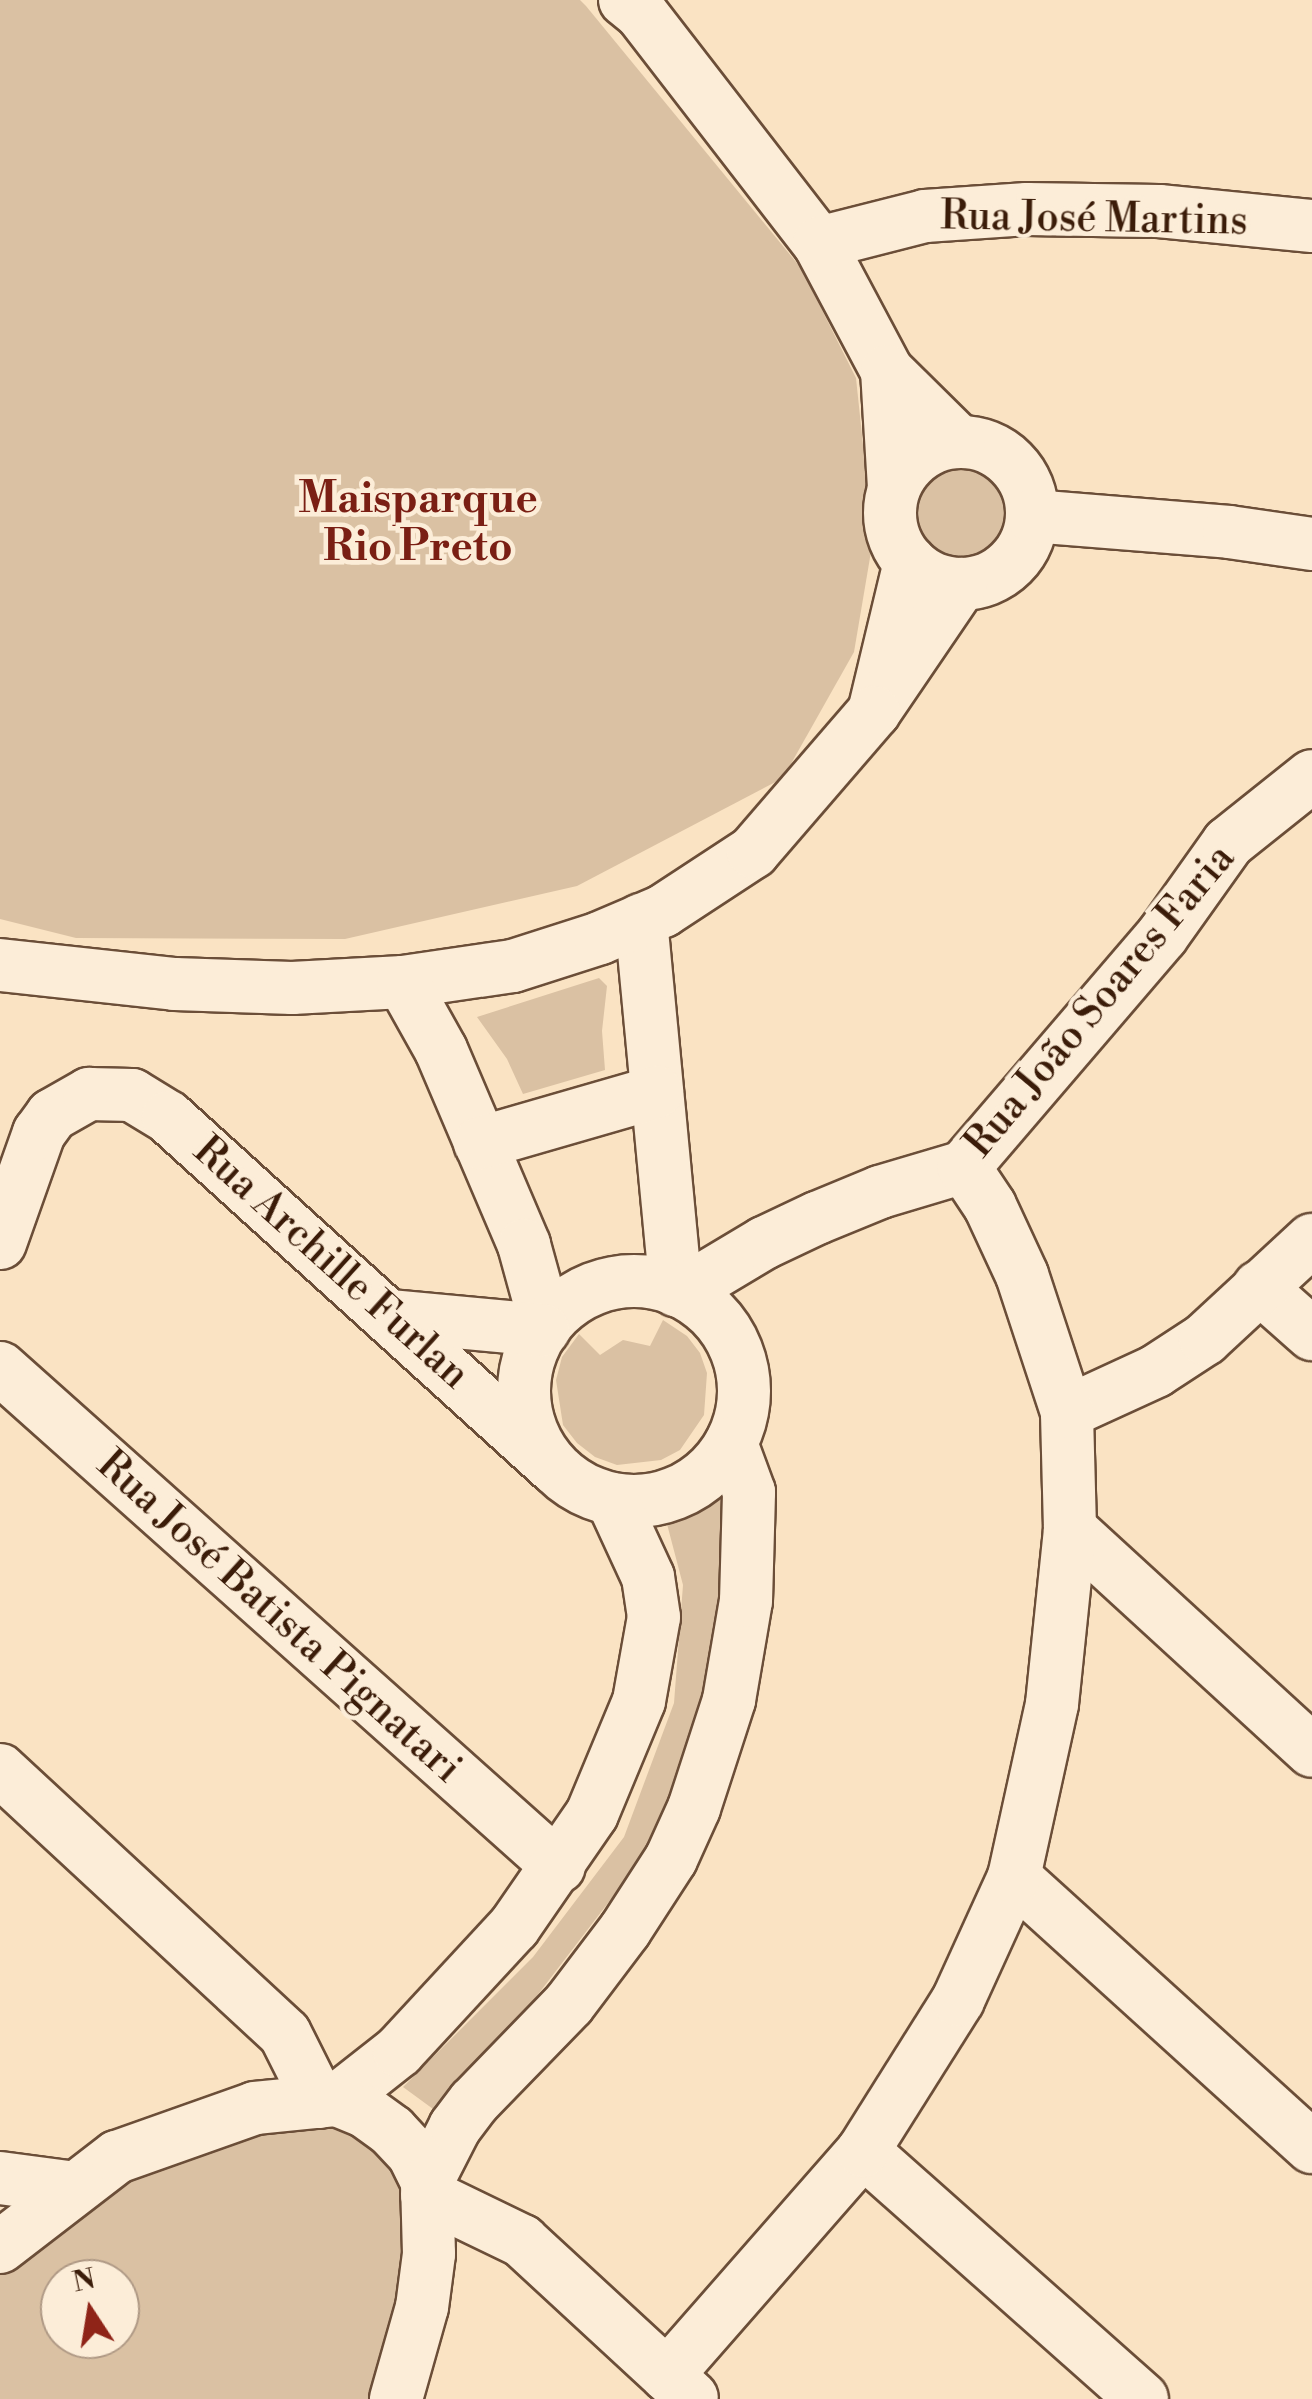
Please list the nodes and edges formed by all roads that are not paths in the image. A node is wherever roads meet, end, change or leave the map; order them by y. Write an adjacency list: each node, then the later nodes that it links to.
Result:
1 (626, 0): 3 (street)
2 (1312, 226): 3 (street, Rua José Martins)
3 (819, 242): 4 (street)
4 (886, 370): 5 (street); 6 (street)
5 (959, 442): 6 (street); 7 (street)
6 (894, 488): 9 (street)
7 (1032, 516): 8 (street); 10 (street)
8 (1312, 544)
9 (910, 562): 10 (street); 11 (street)
10 (961, 584): 11 (street)
11 (874, 712): 13 (street)
12 (1312, 776): 18 (street, Rua João Soares Faria)
13 (640, 920): 15 (street); 16 (street)
14 (0, 965): 15 (street)
15 (403, 982): 17 (street)
16 (657, 1092): 17 (street); 22 (street)
17 (480, 1142): 24 (street)
18 (964, 1167): 22 (street, Rua João Soares Faria); 27 (street)
19 (1312, 1240): 21 (street)
20 (0, 1243): 23 (street, Rua Archille Furlan)
21 (1259, 1287): 25 (street); 27 (street)
22 (694, 1291): 24 (street); 28 (street)
23 (392, 1316): 24 (street); 29 (street, Rua Archille Furlan)
24 (545, 1327): 29 (street)
25 (1312, 1334)
26 (0, 1368): 34 (street, Rua José Batista Pignatari)
27 (1067, 1412): 31 (street)
28 (731, 1443): 30 (street); 43 (street)
29 (555, 1468): 30 (street)
30 (612, 1499): 34 (street)
31 (1070, 1529): 32 (street); 35 (street)
32 (1312, 1751)
33 (0, 1770): 36 (street)
34 (558, 1866): 37 (street)
35 (1014, 1877): 39 (street); 40 (street)
36 (285, 2034): 37 (street); 38 (street)
37 (328, 2101): 38 (street); 43 (street)
38 (255, 2108): 42 (street)
39 (1312, 2147)
40 (863, 2151): 47 (street); 49 (street)
41 (0, 2178): 42 (street); 45 (street)
42 (75, 2188): 45 (street)
43 (427, 2188): 44 (street); 46 (street)
44 (522, 2241): 46 (street); 47 (street)
45 (4, 2243)
46 (428, 2254): 48 (street)
47 (680, 2387)
48 (396, 2399)
49 (1142, 2399)

